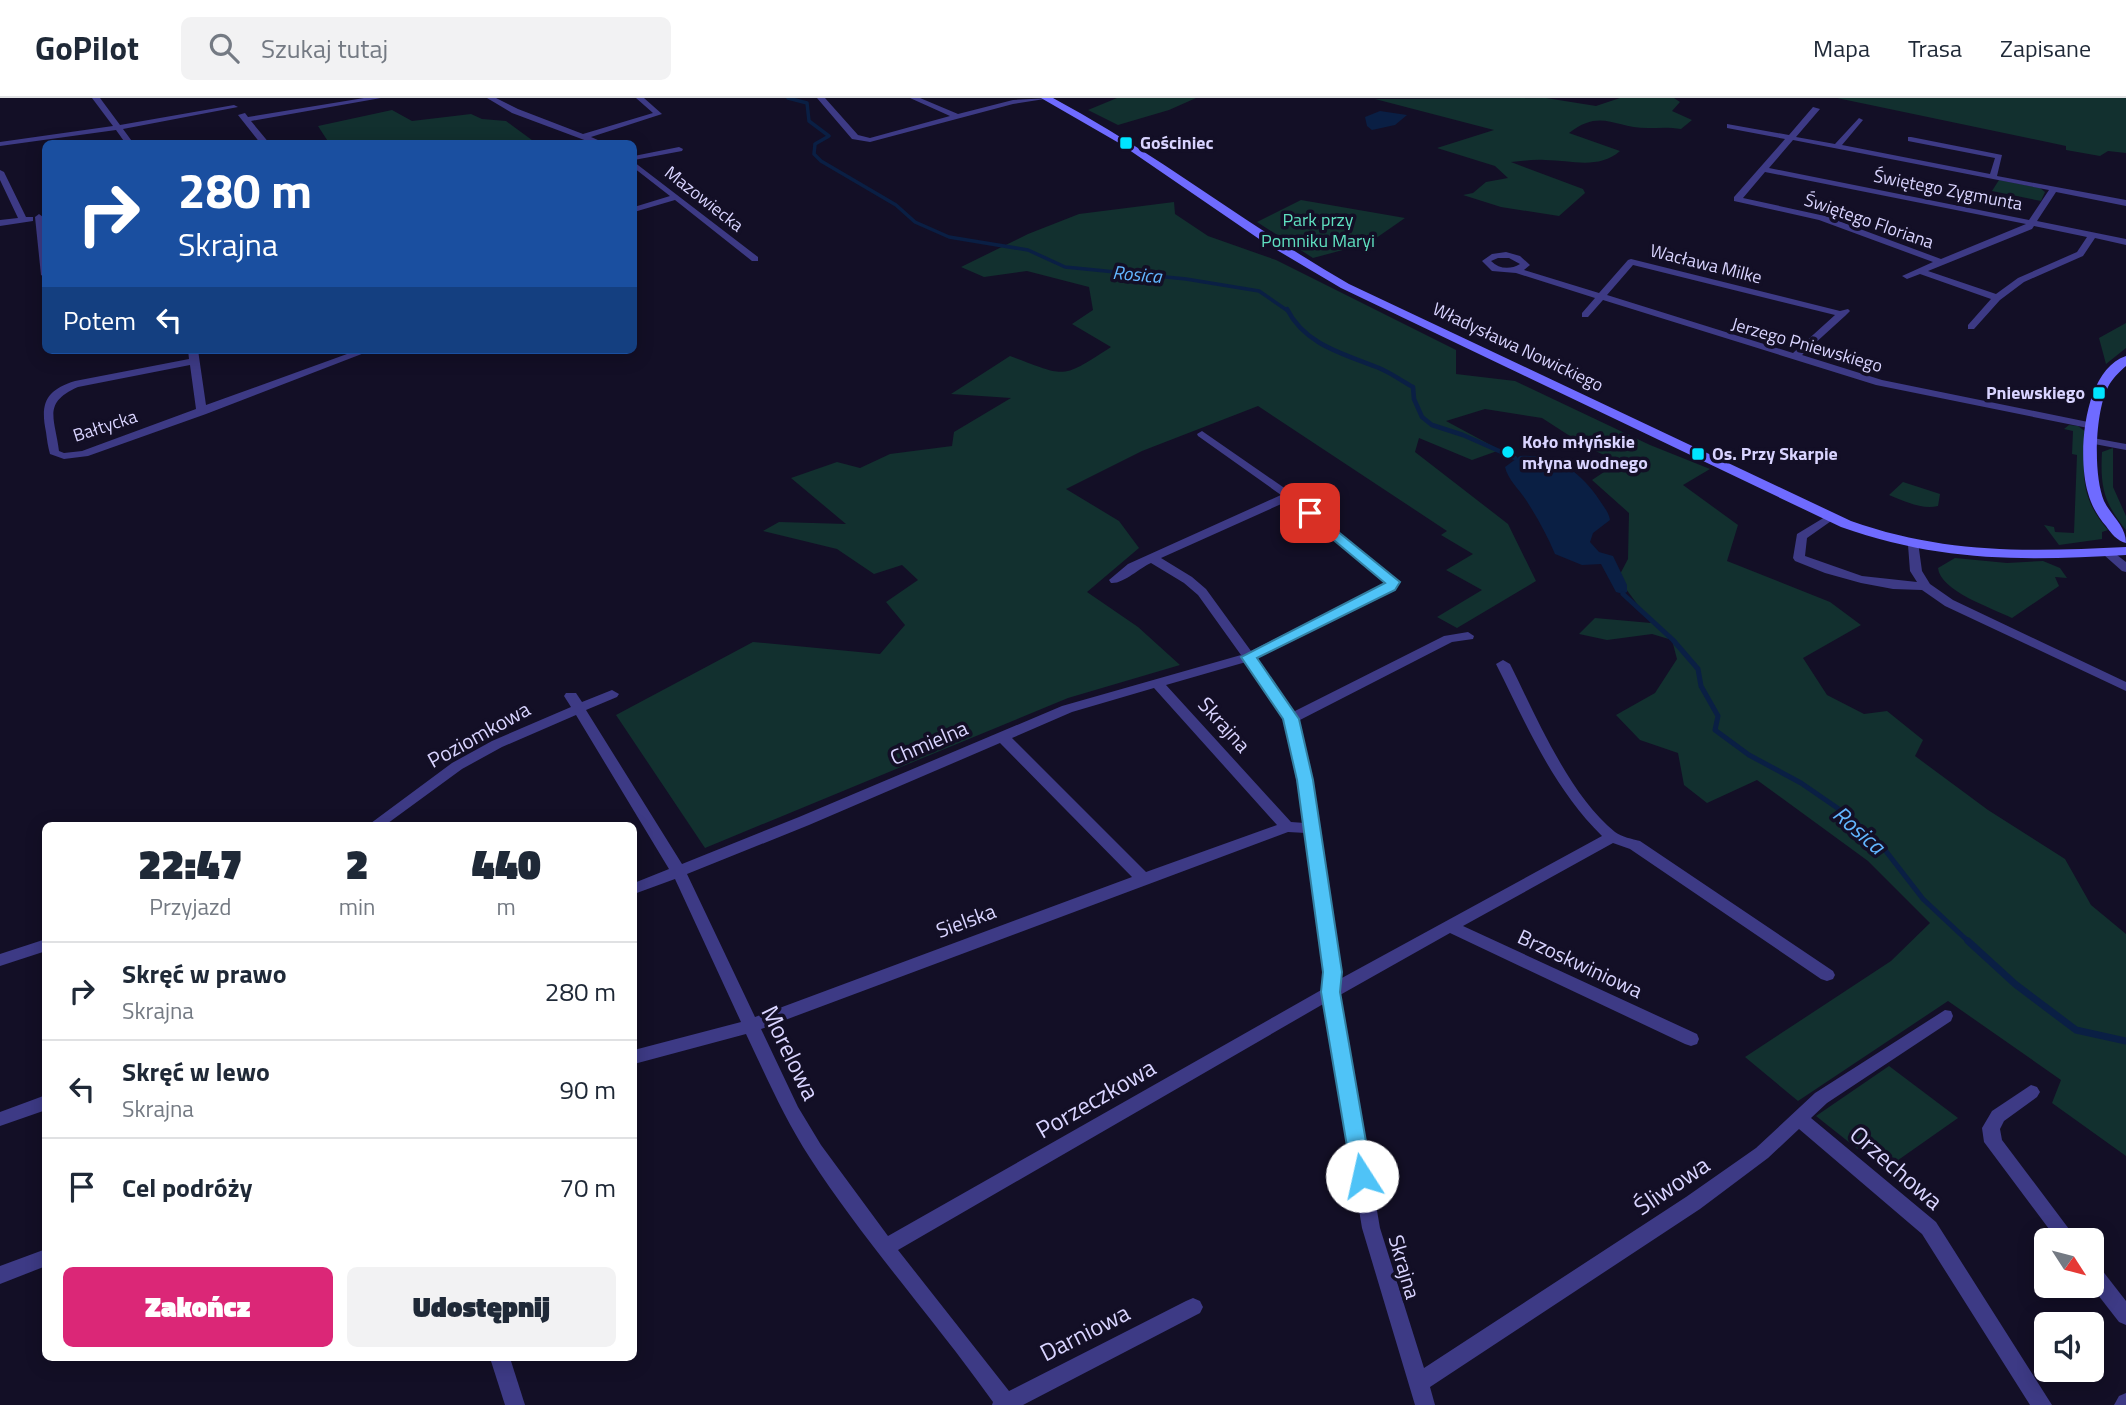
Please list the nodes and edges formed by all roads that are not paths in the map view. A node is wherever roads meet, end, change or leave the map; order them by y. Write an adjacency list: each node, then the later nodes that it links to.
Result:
1 (96, 98): 15 (street)
2 (226, 98): 9 (street)
3 (377, 98): 12 (street)
4 (491, 98): 16 (street)
5 (640, 98): 16 (street)
6 (821, 98): 11 (street)
7 (914, 98): 11 (street)
8 (1046, 98): 11 (street); 58 (street, Władysława Nowickiego)
9 (234, 107): 12 (street); 15 (street)
10 (1816, 110): 17 (street, Świętego Floriana)
11 (958, 117)
12 (246, 120): 20 (street)
13 (1859, 120): 23 (street)
14 (1730, 126): 17 (street)
15 (118, 128): 19 (street); 22 (street)
16 (585, 136): 21 (street)
17 (1792, 138): 23 (street); 27 (street, Świętego Floriana)
18 (1911, 139): 28 (street)
19 (127, 140)
20 (263, 140)
21 (594, 140)
22 (0, 144)
23 (1837, 147): 28 (street)
24 (679, 149): 25 (street)
25 (637, 157)
26 (637, 166): 31 (street, Mazowiecka)
27 (1764, 169): 37 (street, Świętego Zygmunta); 41 (street, Świętego Floriana)
28 (1993, 177): 30 (street)
29 (2, 178): 35 (street)
30 (2054, 189): 32 (street); 37 (street)
31 (677, 197): 33 (street); 40 (street, Mazowiecka)
32 (2126, 204)
33 (637, 209)
34 (42, 217): 35 (street)
35 (23, 220): 36 (street)
36 (0, 223)
37 (2034, 223): 38 (street, Świętego Zygmunta); 41 (street)
38 (2093, 235): 39 (street, Świętego Zygmunta); 46 (street)
39 (2126, 242)
40 (755, 259)
41 (1943, 263): 43 (street)
42 (1517, 270): 45 (street, Jerzego Pniewskiego)
43 (1920, 271): 44 (street); 46 (street)
44 (1907, 276)
45 (1599, 295): 47 (street, Wacława Milke); 51 (street, Jerzego Pniewskiego); 51 (street, Wacława Milke)
46 (1997, 298): 48 (street)
47 (1585, 314)
48 (1970, 327)
49 (356, 354): 53 (street, Bałtycka)
50 (193, 356): 53 (street, Bałtycka); 53 (street, Bałtycka)
51 (1794, 358): 54 (street, Jerzego Pniewskiego)
52 (2126, 360): 54 (street)
53 (202, 412)
54 (2093, 433): 56 (street, Jerzego Pniewskiego); 59 (street)
55 (1202, 434): 57 (street)
56 (2126, 447)
57 (1289, 496): 63 (street); 68 (street)
58 (1830, 517): 60 (street, Władysława Nowickiego); 66 (street)
59 (2126, 540)
60 (1914, 545): 62 (street, Władysława Nowickiego); 66 (street)
61 (2126, 551): 62 (street, Władysława Nowickiego)
62 (2108, 552): 64 (street)
63 (1152, 558): 65 (street); 68 (street, Skrajna)
64 (2126, 568)
65 (1115, 580)
66 (1925, 586): 71 (street)
67 (1468, 636): 74 (street)
68 (1249, 657): 70 (street, Chmielna); 74 (street, Skrajna)
69 (1503, 664): 79 (street)
70 (1157, 683): 75 (street, Chmielna); 77 (street, Skrajna)
71 (2126, 687)
72 (612, 694): 73 (street, Poziomkowa)
73 (575, 702): 76 (street, Poziomkowa); 80 (street, Morelowa)
74 (1291, 719): 78 (street, Skrajna)
75 (1003, 737): 80 (street, Chmielna); 81 (street)
76 (380, 822)
77 (1287, 827): 78 (street, Sielska); 81 (street, Sielska)
78 (1313, 829): 87 (street, Skrajna)
79 (1612, 837): 83 (street); 86 (street)
80 (679, 872): 82 (street, Chmielna); 89 (street, Morelowa)
81 (1144, 880): 89 (street, Sielska)
82 (637, 888)
83 (1451, 927): 87 (street); 90 (street, Brzoskwiniowa)
84 (42, 946): 85 (street)
85 (0, 960)
86 (1827, 975)
87 (1331, 992): 97 (street, Porzeczkowa); 104 (street, Skrajna)
88 (1945, 1016): 95 (street, Śliwowa)
89 (750, 1026): 91 (street, Sielska); 97 (street, Morelowa)
90 (1691, 1039)
91 (637, 1056)
92 (2031, 1093): 96 (street)
93 (42, 1103): 94 (street)
94 (0, 1119)
95 (1799, 1119): 104 (street, Śliwowa); 108 (street, Orzechowa)
96 (2058, 1228)
97 (886, 1247): 105 (street, Morelowa)
98 (42, 1259): 99 (street)
99 (0, 1275)
100 (2104, 1288): 102 (street)
101 (1192, 1307): 105 (street, Darniowa)
102 (2126, 1316)
103 (501, 1361): 106 (street)
104 (1418, 1383): 107 (street, Skrajna)
105 (1005, 1404)
106 (515, 1405)
107 (1425, 1405)
108 (2042, 1405)

